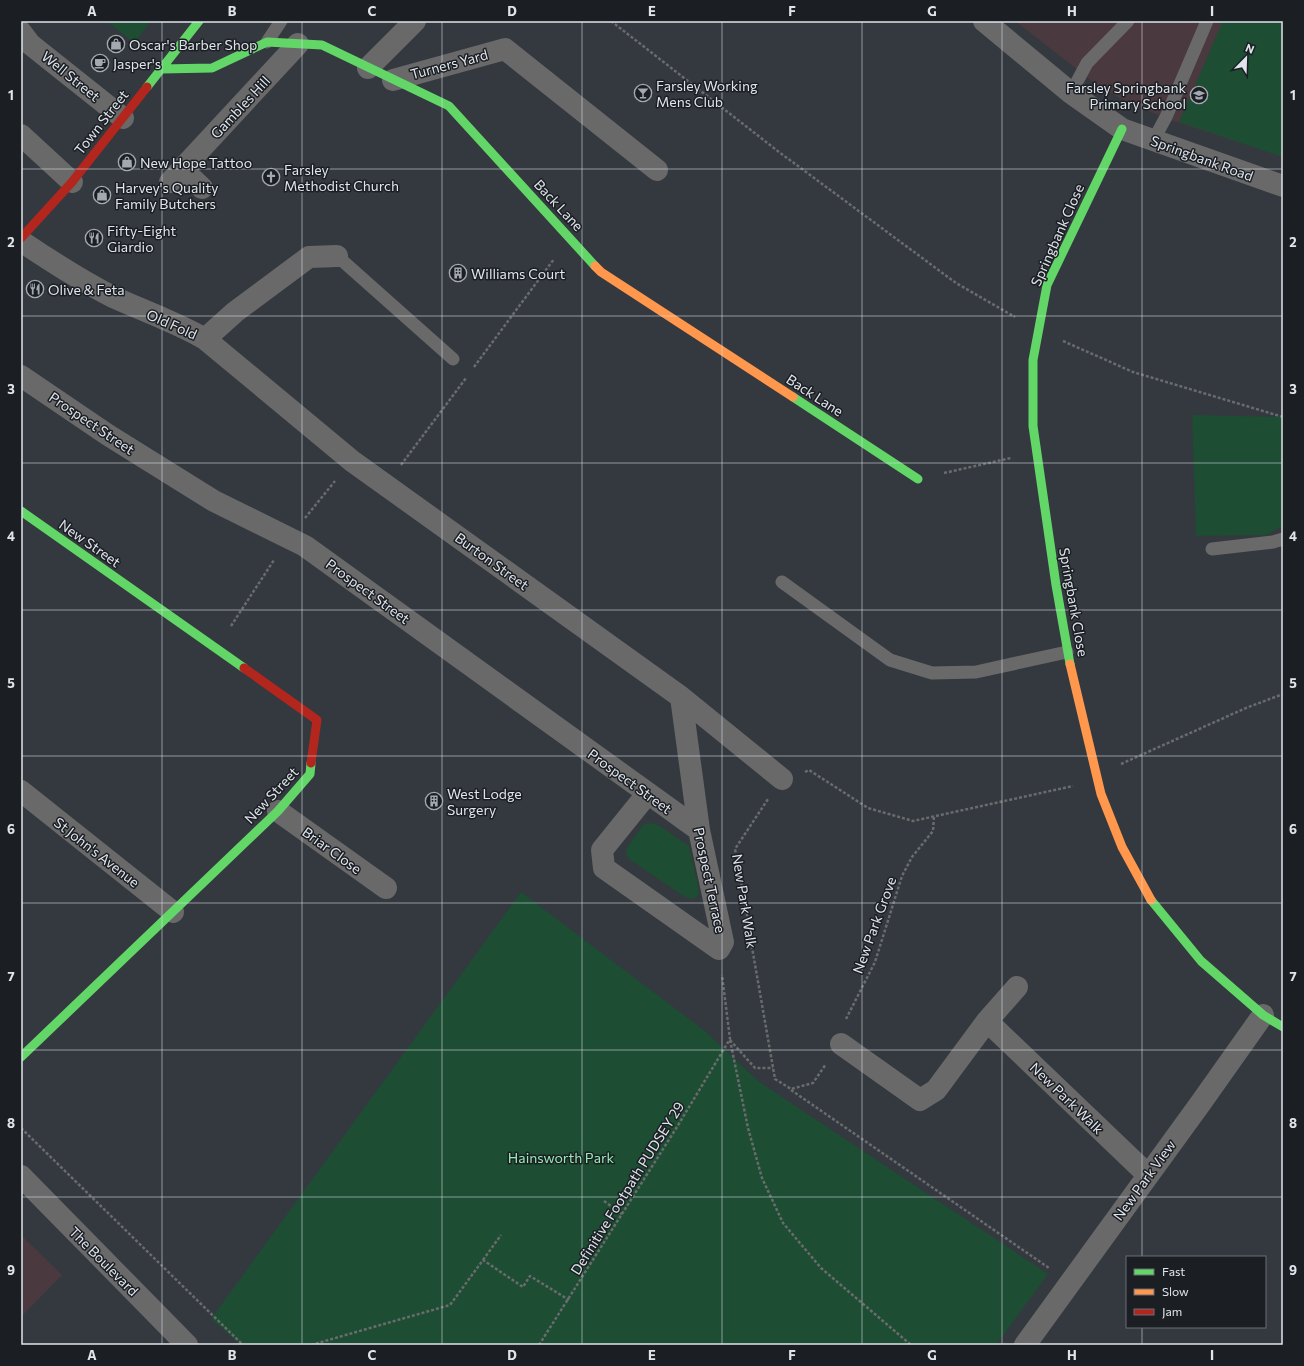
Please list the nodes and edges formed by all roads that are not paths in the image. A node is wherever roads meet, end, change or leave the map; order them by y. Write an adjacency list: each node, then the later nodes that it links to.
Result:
1 (199, 21): 11 (street, Town Street)
2 (281, 21): 8 (lane)
3 (415, 21): 10 (street)
4 (984, 21): 13 (street, Springbank Road)
5 (1128, 21): 13 (lane)
6 (1207, 21): 17 (lane)
7 (21, 32): 14 (street, Well Street)
8 (267, 42): 9 (street, Back Lane); 11 (street, Back Lane)
9 (298, 44): 10 (street, Back Lane); 21 (street, Gambles Hill)
10 (368, 68): 12 (street, Back Lane)
11 (161, 69): 14 (street, Town Street)
12 (393, 80): 18 (street, Turners Yard); 28 (street, Back Lane)
13 (1071, 93): 15 (street, Springbank Road)
14 (123, 118): 19 (street, Town Street)
15 (1122, 129): 17 (street, Springbank Road); 33 (street, Springbank Close)
16 (21, 135): 19 (street)
17 (1153, 141): 20 (street, Springbank Road)
18 (657, 170)
19 (72, 182): 22 (street, Town Street)
20 (1283, 186)
21 (202, 188)
22 (21, 238)
23 (21, 241): 25 (street, Old Fold)
24 (338, 256): 25 (street, Old Fold); 26 (lane)
25 (205, 339): 34 (street, Burton Street)
26 (453, 359)
27 (21, 376): 37 (street, Prospect Street)
28 (918, 479)
29 (21, 511): 38 (street, New Street)
30 (1283, 539): 31 (lane)
31 (1212, 549)
32 (782, 582): 33 (lane)
33 (1067, 652): 43 (street, Springbank Close)
34 (681, 697): 35 (street, Burton Street); 39 (street, Prospect Terrace)
35 (782, 779)
36 (21, 791): 41 (street, St John's Avenue)
37 (648, 793): 39 (street, Prospect Street); 39 (street, Prospect Terrace)
38 (278, 811): 40 (street, Briar Close); 41 (street, New Street)
39 (699, 830)
40 (386, 888)
41 (173, 912): 47 (street, New Street)
42 (1017, 986): 44 (street)
43 (1263, 1015): 45 (street, Springbank Close); 48 (street, New Park View)
44 (986, 1021): 46 (street); 48 (street, New Park Walk)
45 (1283, 1027)
46 (841, 1044)
47 (21, 1058)
48 (1148, 1175): 51 (street, New Park View)
49 (21, 1176): 50 (street, The Boulevard)
50 (187, 1345)
51 (1025, 1345)

